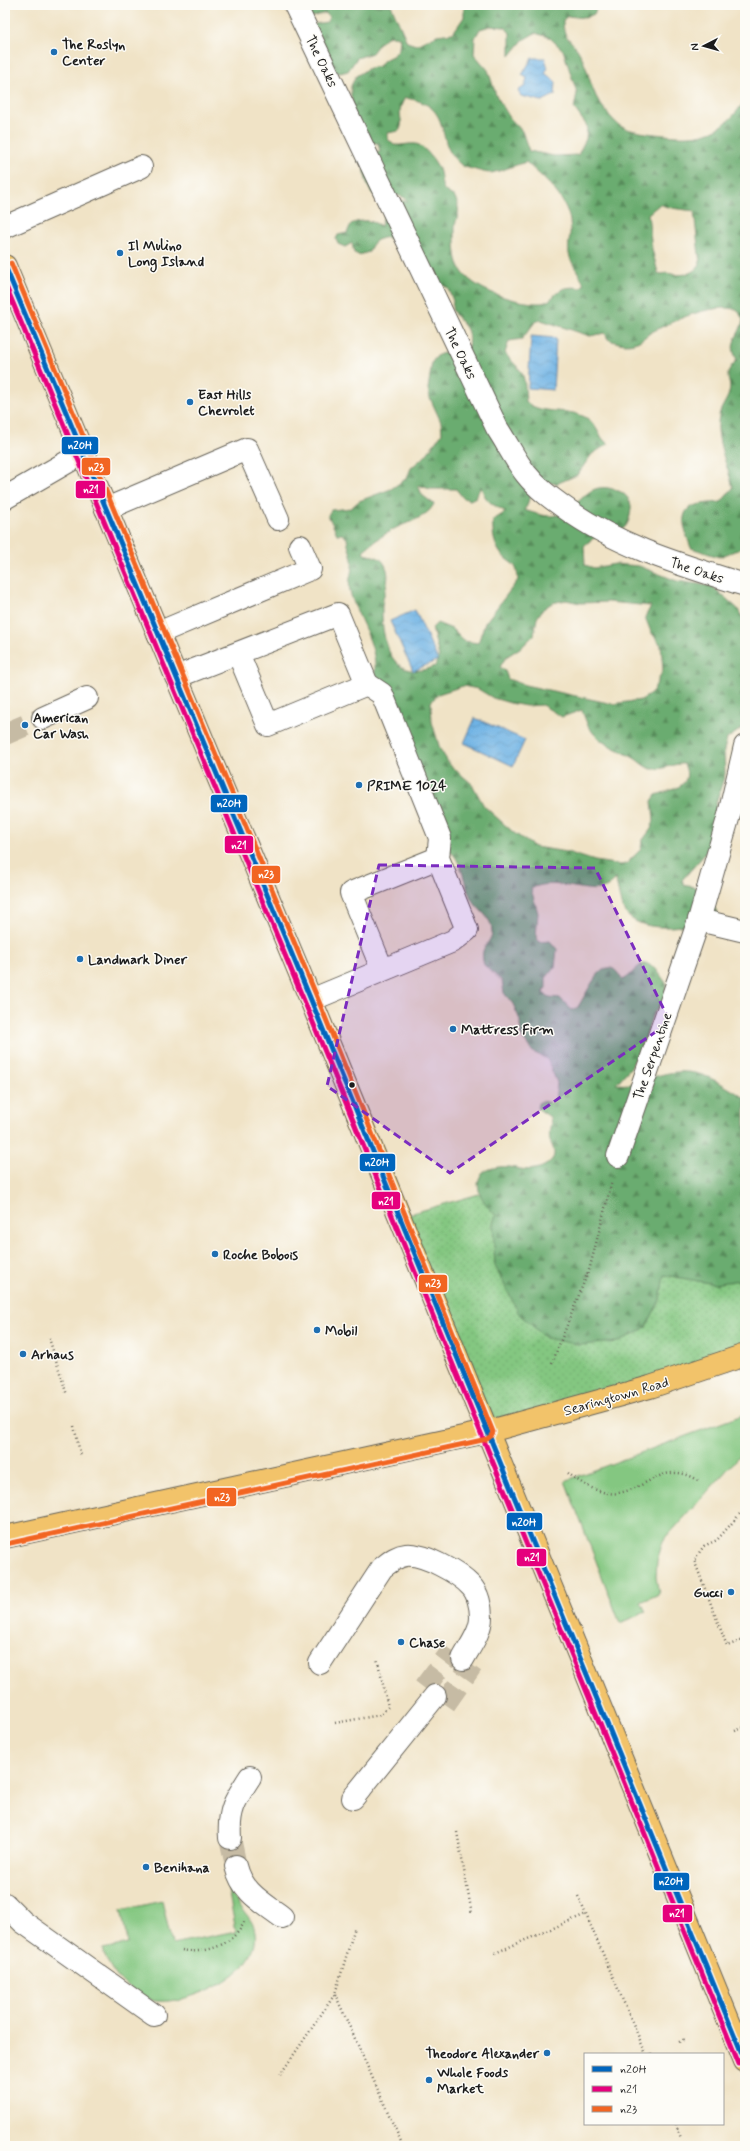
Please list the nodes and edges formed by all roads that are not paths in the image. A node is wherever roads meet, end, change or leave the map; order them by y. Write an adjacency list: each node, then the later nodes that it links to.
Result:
1 (295, 5): 10 (street, The Oaks)
2 (141, 167): 3 (street)
3 (5, 227)
4 (5, 266): 5 (main road)
5 (83, 453): 6 (street); 7 (main road)
6 (5, 498)
7 (106, 509): 8 (street); 11 (main road)
8 (278, 519)
9 (300, 546): 11 (street)
10 (745, 585)
11 (158, 634): 13 (main road)
12 (238, 653): 13 (street); 14 (street); 14 (street)
13 (176, 677): 22 (main road)
14 (368, 684): 18 (street)
15 (87, 698): 16 (street)
16 (43, 718)
17 (745, 746): 19 (street, The Serpentine)
18 (438, 858): 21 (street); 21 (street)
19 (699, 920): 20 (street); 23 (street, The Serpentine)
20 (745, 931)
21 (382, 969): 22 (street)
22 (311, 1000): 25 (main road)
23 (618, 1156)
24 (745, 1355): 25 (main road, Searingtown Road)
25 (486, 1432): 26 (main road, Searingtown Road); 37 (main road)
26 (5, 1538)
27 (472, 1587): 27 (street); 28 (street)
28 (320, 1663)
29 (434, 1696): 31 (street)
30 (250, 1777): 32 (street)
31 (353, 1798)
32 (230, 1838)
33 (236, 1866): 35 (street)
34 (5, 1904): 36 (street)
35 (282, 1917)
36 (154, 2015)
37 (745, 2061)

